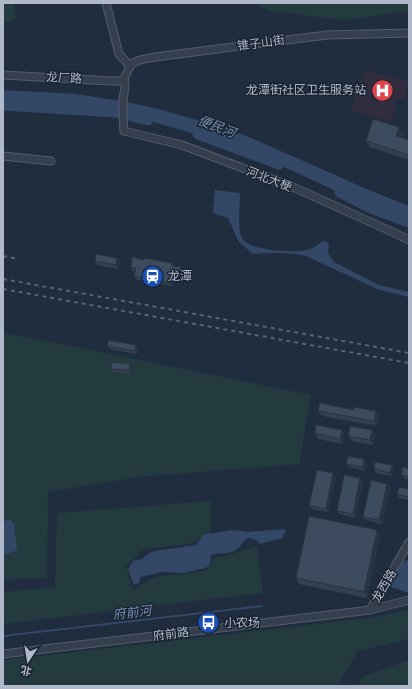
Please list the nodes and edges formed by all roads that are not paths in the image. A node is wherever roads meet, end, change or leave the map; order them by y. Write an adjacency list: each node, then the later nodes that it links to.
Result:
1 (106, 3): 3 (street)
2 (409, 33): 3 (street, 锥子山街)
3 (130, 66): 5 (street)
4 (3, 75): 5 (street, 龙厂路)
5 (124, 79): 8 (street, 河北大梗)
6 (3, 156): 7 (street)
7 (51, 161)
8 (409, 240)
9 (409, 542): 11 (street, 龙西路)
10 (409, 600): 11 (street, 府前路)
11 (370, 610): 12 (street, 府前路)
12 (3, 654)

